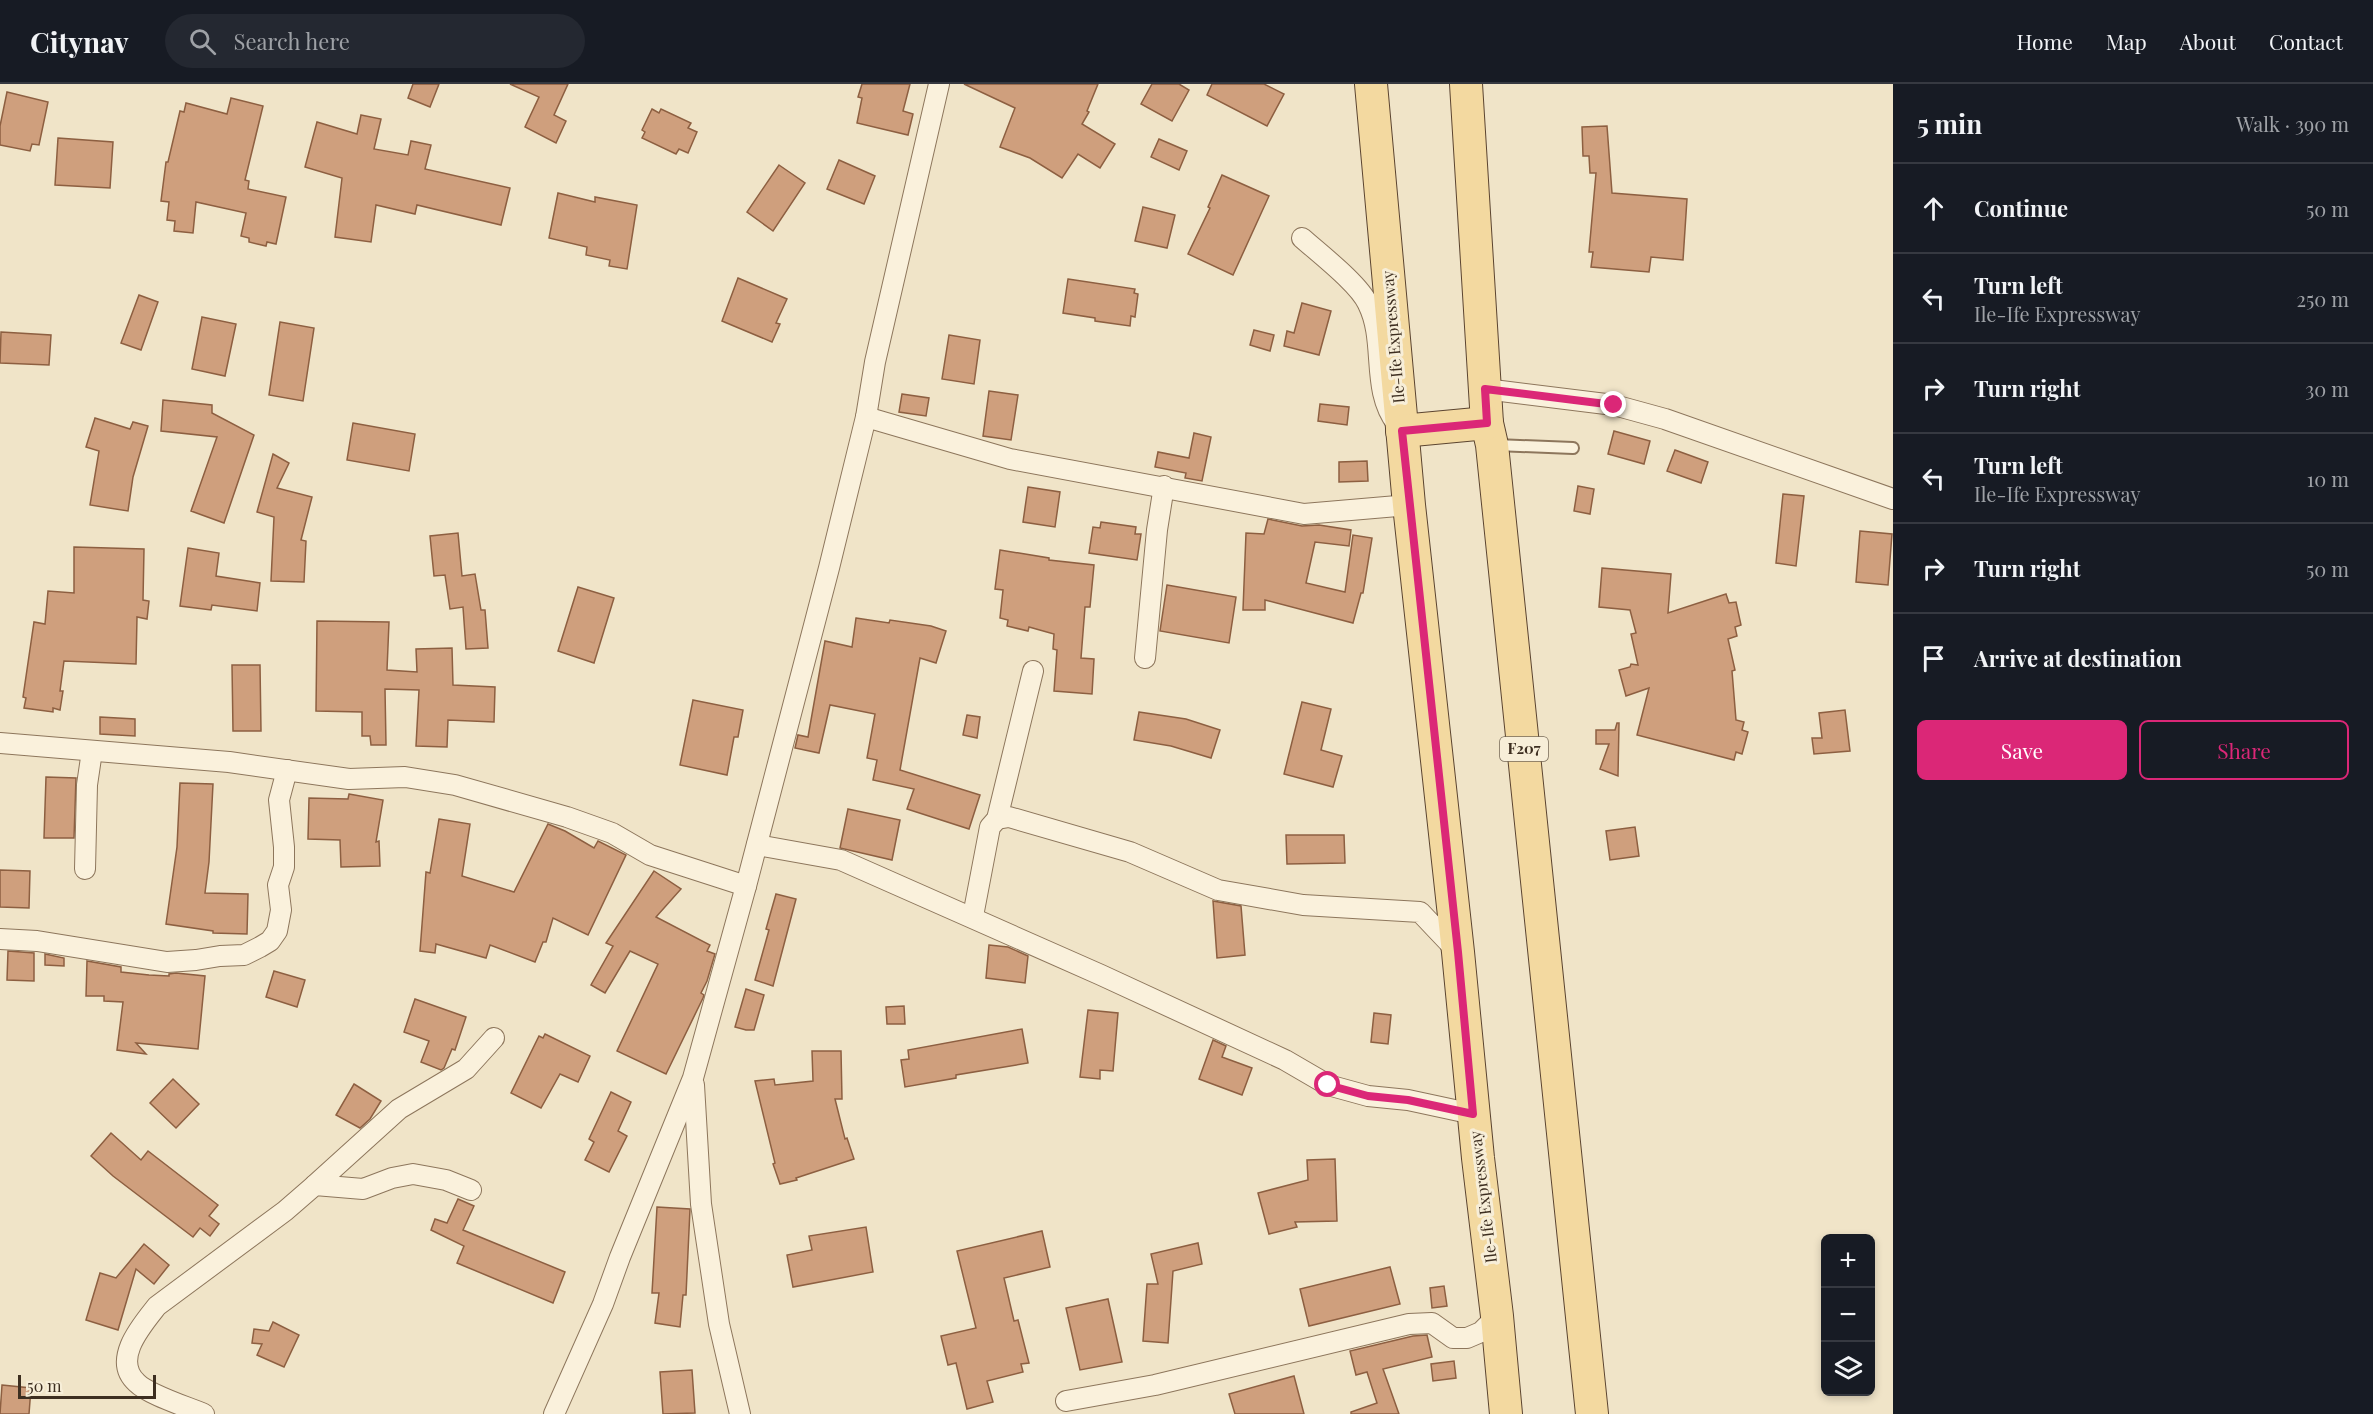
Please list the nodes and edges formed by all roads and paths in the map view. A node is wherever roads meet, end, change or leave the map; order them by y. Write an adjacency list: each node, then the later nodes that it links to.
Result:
1 (939, 84): 6 (street)
2 (1371, 84): 7 (main road, Ile-Ife Expressway)
3 (1466, 84): 5 (main road, F207)
4 (1302, 238): 7 (street)
5 (1485, 389): 8 (main road, F207); 11 (street)
6 (866, 417): 10 (street); 19 (street)
7 (1402, 431): 8 (main road); 12 (main road, Ile-Ife Expressway)
8 (1490, 434): 9 (lane); 36 (main road, F207)
9 (1573, 448)
10 (1164, 486): 12 (street); 13 (street)
11 (1893, 499)
12 (1409, 505): 24 (main road, Ile-Ife Expressway)
13 (1145, 658)
14 (1033, 671): 18 (street)
15 (0, 743): 16 (street)
16 (92, 751): 17 (street); 20 (street)
17 (287, 770): 21 (street); 23 (street)
18 (998, 819): 22 (street); 24 (street)
19 (757, 845): 21 (street); 22 (street)
20 (85, 869)
21 (746, 886): 26 (street)
22 (973, 916): 27 (street)
23 (0, 939)
24 (1458, 952): 27 (main road, Ile-Ife Expressway)
25 (494, 1038): 28 (street)
26 (693, 1078): 33 (street); 34 (street)
27 (1473, 1114): 30 (main road, Ile-Ife Expressway)
28 (315, 1185): 29 (street); 32 (street)
29 (471, 1190)
30 (1497, 1316): 31 (street); 35 (main road, Ile-Ife Expressway)
31 (1066, 1401)
32 (204, 1414)
33 (555, 1414)
34 (740, 1414)
35 (1506, 1414)
36 (1592, 1414)

